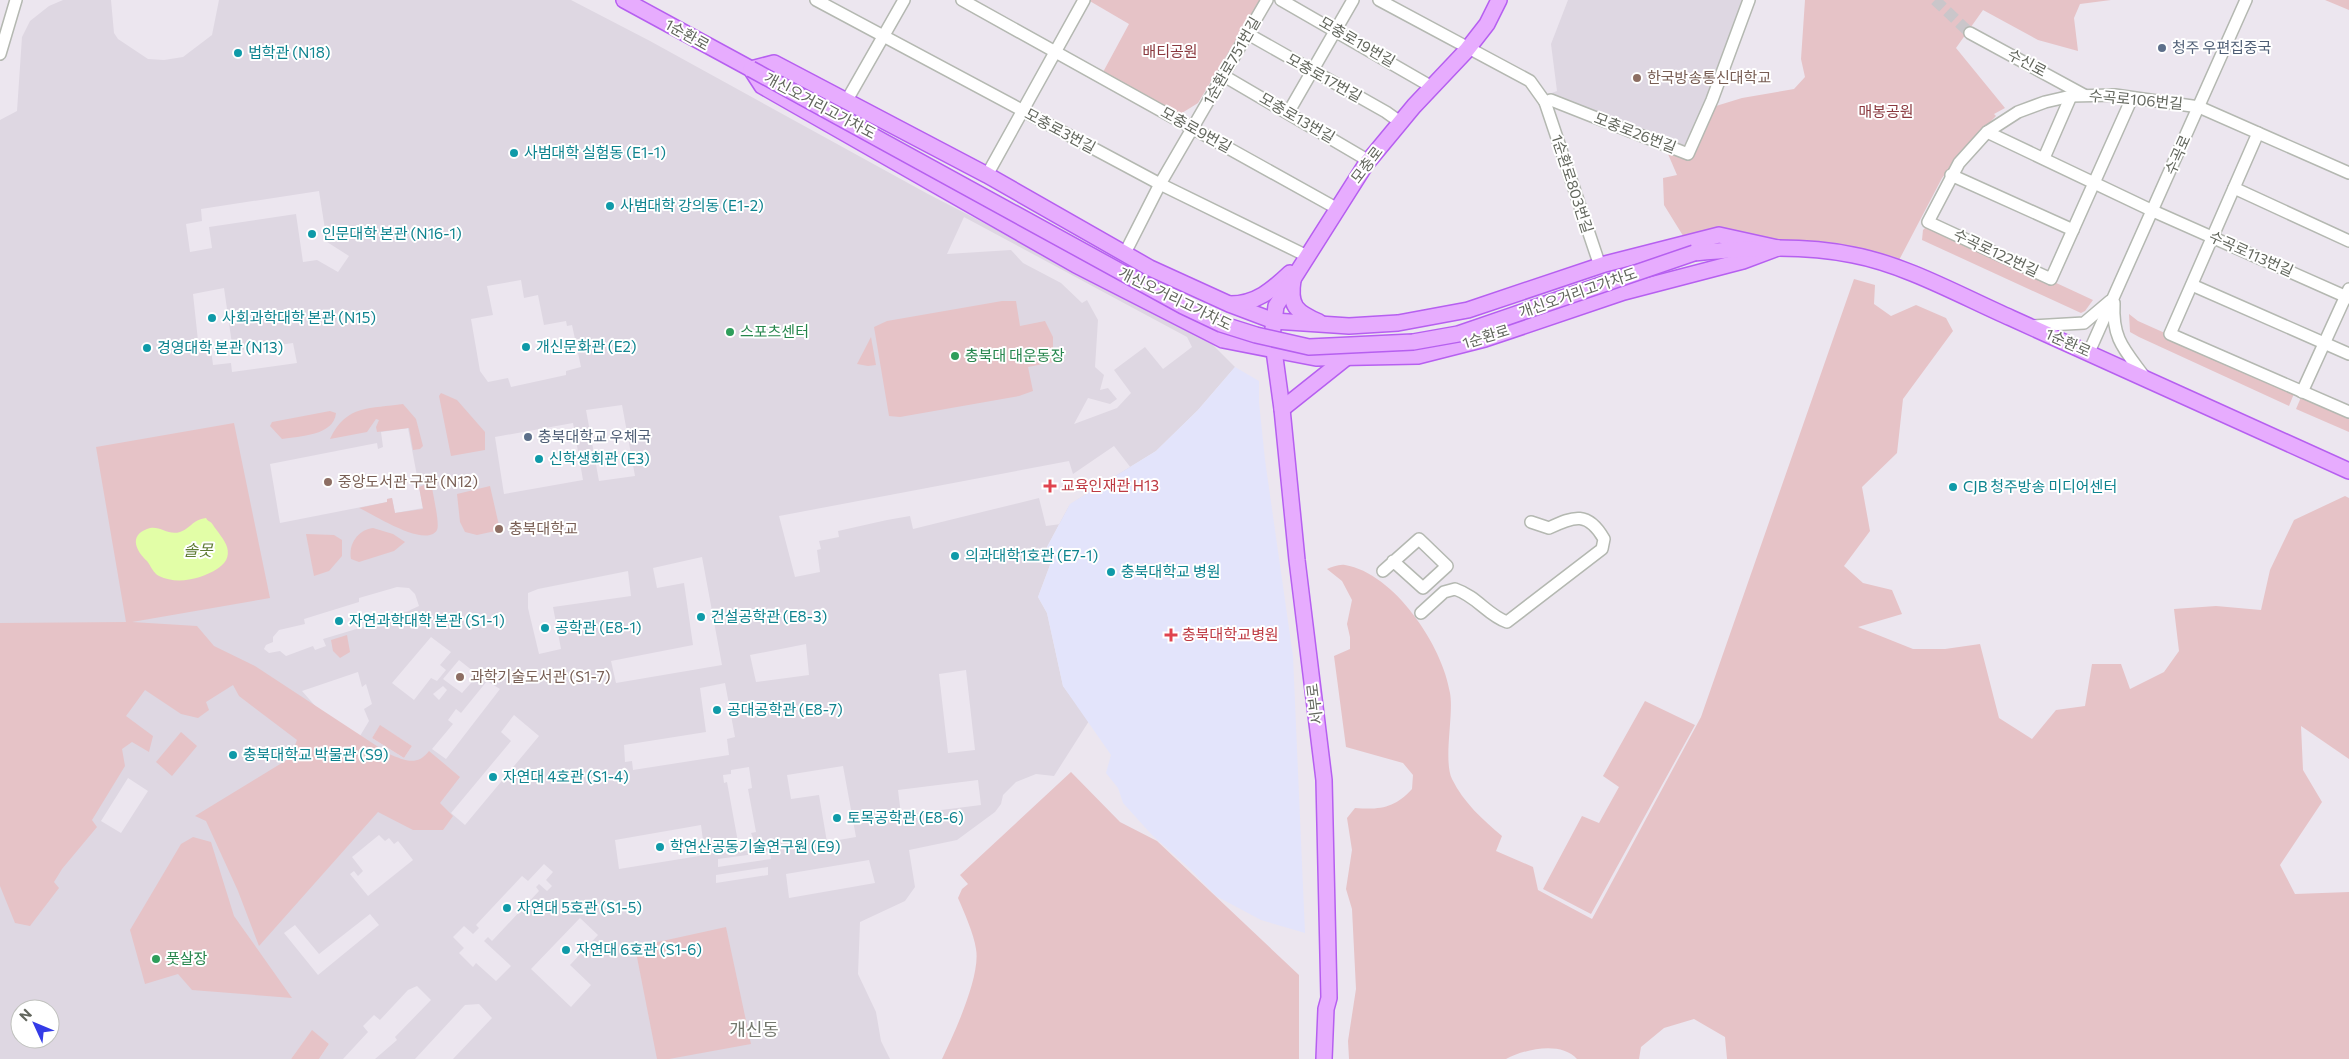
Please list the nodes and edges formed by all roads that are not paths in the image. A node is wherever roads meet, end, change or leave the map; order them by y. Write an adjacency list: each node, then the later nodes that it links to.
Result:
1 (16, 0): 20 (street)
2 (624, 0): 21 (main road, 1순환로)
3 (816, 0): 17 (street, 모충로3번길)
4 (904, 0): 17 (street)
5 (962, 0): 19 (street, 모충로9번길)
6 (1084, 0): 19 (street)
7 (1267, 0): 16 (street, 1순환로751번길)
8 (1281, 0): 14 (street, 모충로19번길)
9 (1353, 0): 14 (street)
10 (1379, 0): 18 (street)
11 (1499, 0): 18 (main road, 모충로)
12 (1749, 0): 29 (street, 모충로26번길)
13 (2246, 0): 30 (street, 수곡로)
14 (1336, 30): 22 (street); 24 (street, 모충로19번길)
15 (1970, 33): 25 (street, 수신로)
16 (1248, 34): 22 (street, 모충로17번길); 23 (street, 1순환로751번길)
17 (882, 37): 28 (street); 31 (street, 모충로3번길)
18 (1468, 49): 24 (main road, 모충로); 29 (street)
19 (1054, 52): 31 (street); 34 (street, 모충로9번길)
20 (0, 54)
21 (751, 69): 28 (main road); 53 (main road, 개신오거리고가차도, bridge); 65 (main road, 1순환로)
22 (1311, 72): 32 (street); 33 (street, 모충로17번길)
23 (1224, 76): 32 (street, 모충로13번길); 34 (street, 1순환로751번길)
24 (1432, 87): 33 (main road, 모충로)
25 (2084, 95): 26 (street, 수곡로106번길); 27 (street, 수곡로106번길)
26 (2072, 96): 35 (street, 수곡로106번길); 37 (street)
27 (2132, 98): 30 (street, 수곡로106번길); 42 (street, 수곡로122번길)
28 (847, 100): 40 (main road)
29 (1545, 102): 55 (street, 1순환로803번길)
30 (2199, 107): 36 (street); 46 (street, 수곡로)
31 (1023, 112): 40 (street); 43 (street, 모충로3번길)
32 (1288, 113): 38 (street, 모충로13번길)
33 (1400, 122): 38 (main road, 모충로)
34 (1193, 128): 43 (street, 1순환로751번길); 45 (street, 모충로9번길)
35 (1987, 132): 37 (street, 수곡로113번길); 41 (street, 수곡로106번길)
36 (2258, 133): 39 (street); 44 (street)
37 (2044, 158): 42 (street, 수곡로113번길)
38 (1369, 161): 45 (main road, 모충로)
39 (2349, 173)
40 (987, 175): 52 (main road)
41 (1951, 175): 47 (street, 수곡로106번길); 48 (street)
42 (2094, 182): 46 (street, 수곡로113번길); 48 (street, 수곡로122번길)
43 (1160, 184): 52 (street, 1순환로751번길); 54 (street, 모충로3번길)
44 (2234, 188): 49 (street); 50 (street)
45 (1336, 208): 54 (main road, 모충로)
46 (2153, 211): 49 (street, 수곡로113번길); 59 (street, 수곡로)
47 (1928, 222): 48 (street, 수곡로122번길)
48 (2072, 230)
49 (2213, 237): 57 (street); 58 (street, 수곡로113번길)
50 (2349, 241)
51 (1778, 248): 53 (main road, 1순환로); 55 (main road); 63 (main road, 1순환로); 68 (main road, 1순환로)
52 (1125, 253): 60 (main road)
53 (1694, 253)
54 (1307, 256): 56 (main road, 모충로); 60 (main road)
55 (1600, 266): 62 (main road)
56 (1293, 278): 61 (main road, 모충로); 62 (main road)
57 (2192, 285): 64 (street); 70 (street)
58 (2348, 294): 64 (street)
59 (2114, 296): 63 (street); 66 (street, 수곡로); 69 (street)
60 (1229, 304): 61 (main road)
61 (1274, 321): 62 (main road); 65 (main road, 모충로)
62 (1326, 325)
63 (2030, 326): 66 (main road, 1순환로)
64 (2324, 343): 67 (street); 70 (street)
65 (1275, 350): 68 (main road, 1순환로); 71 (main road, 서부로)
66 (2089, 352): 69 (main road, 1순환로)
67 (2349, 354)
68 (1346, 358): 71 (main road)
69 (2146, 379): 73 (main road, 1순환로)
70 (2302, 392): 72 (street)
71 (1282, 409): 78 (main road, 서부로)
72 (2349, 412)
73 (2349, 471)
74 (1532, 522): 77 (street)
75 (1393, 561): 75 (street); 76 (street)
76 (1383, 570)
77 (1421, 613)
78 (1324, 1059)

